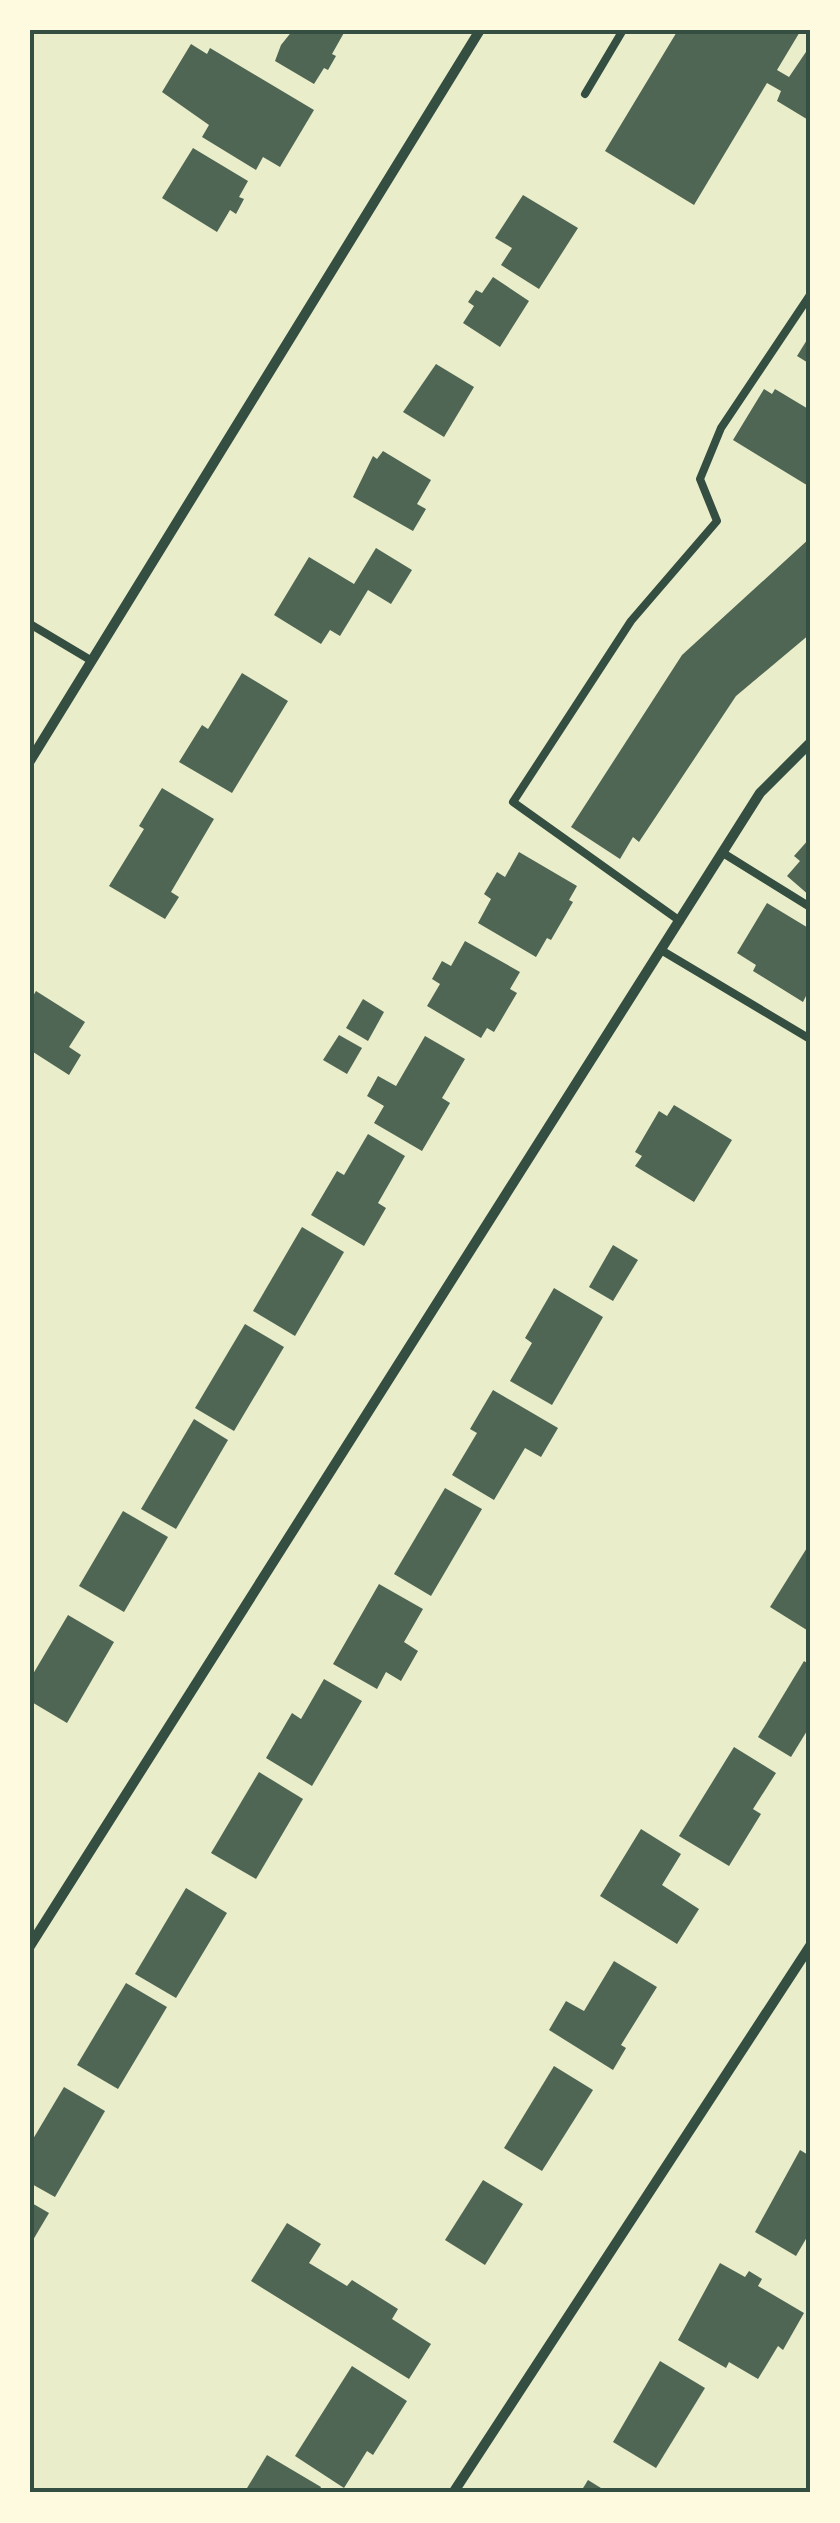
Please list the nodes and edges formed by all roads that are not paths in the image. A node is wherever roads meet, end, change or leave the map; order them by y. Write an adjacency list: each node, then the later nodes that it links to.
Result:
1 (480, 30): 6 (street)
2 (623, 30): 3 (lane)
3 (584, 94)
4 (810, 294): 11 (lane)
5 (30, 624): 6 (lane)
6 (92, 661): 8 (street)
7 (810, 743): 9 (street)
8 (30, 761)
9 (723, 853): 10 (lane); 11 (street)
10 (810, 907)
11 (680, 920): 12 (street)
12 (661, 950): 13 (lane); 14 (street)
13 (810, 1039)
14 (30, 1946)
15 (810, 1946): 16 (street)
16 (453, 2493)

